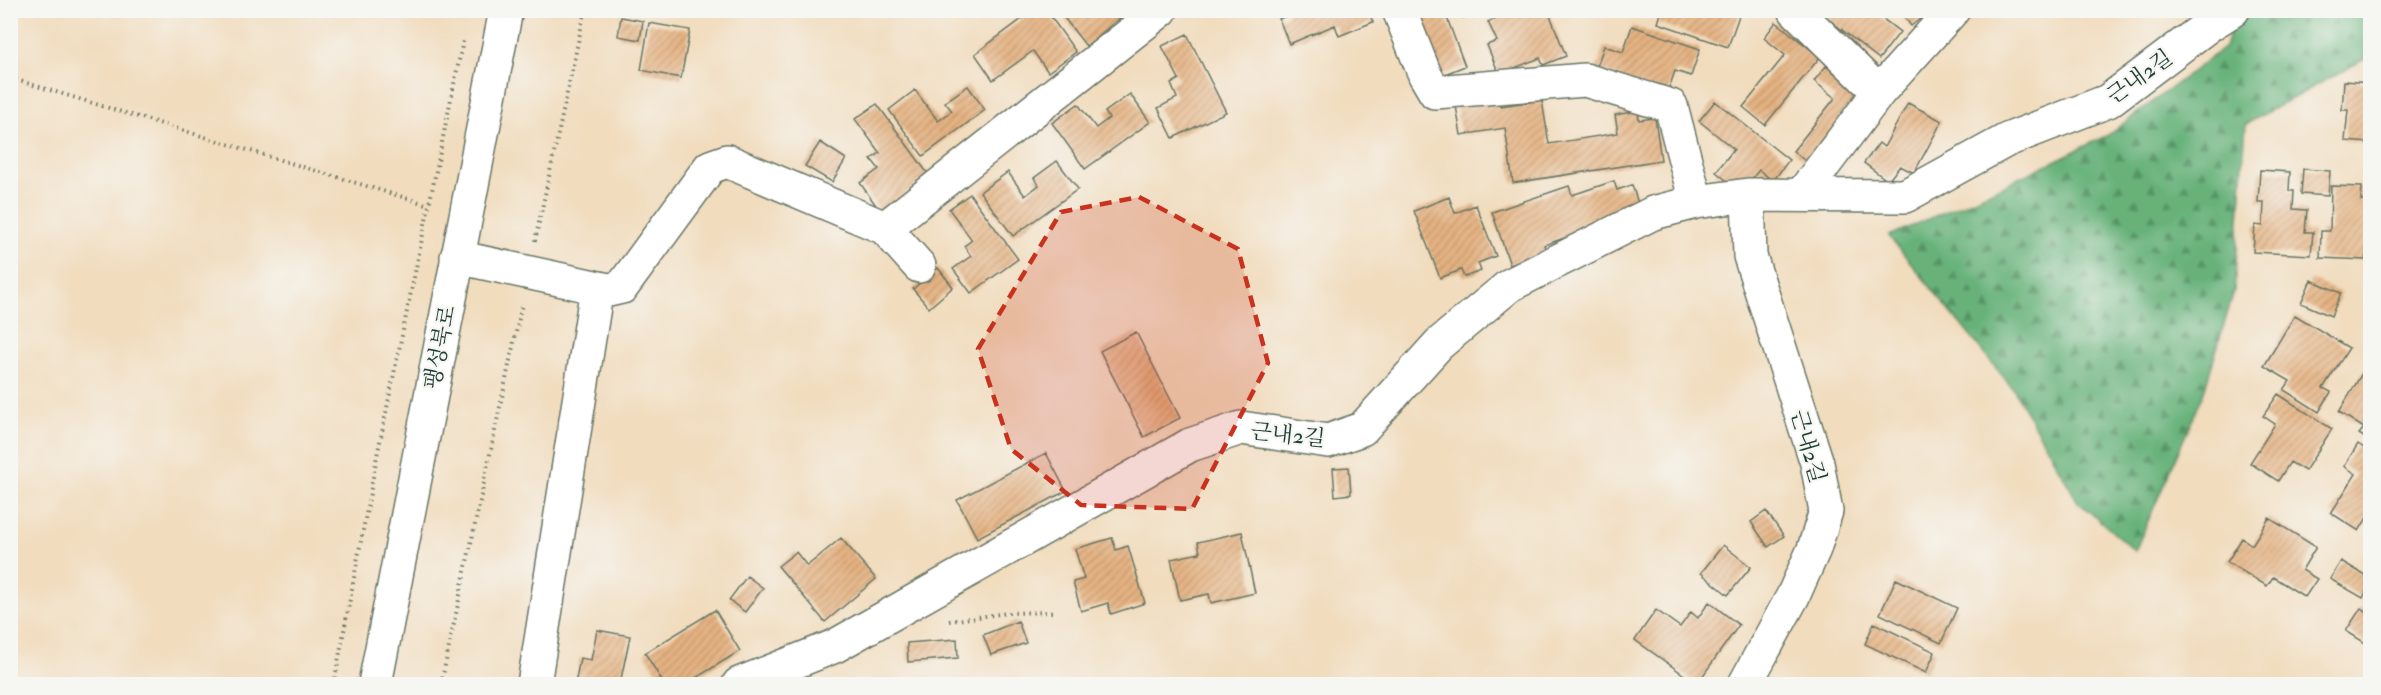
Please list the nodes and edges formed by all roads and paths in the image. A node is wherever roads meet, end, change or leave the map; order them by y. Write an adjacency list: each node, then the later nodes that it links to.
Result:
1 (506, 10): 15 (street, 팽성북로)
2 (585, 10): 19 (path)
3 (1161, 10): 16 (street)
4 (1399, 10): 13 (street)
5 (1795, 10): 10 (street)
6 (1953, 10): 10 (street)
7 (2233, 10): 11 (street, 근내2길)
8 (464, 33): 14 (path)
9 (10, 78): 14 (path)
10 (1879, 92): 11 (street)
11 (1802, 194): 12 (street, 근내2길)
12 (1748, 195): 13 (street, 근내2길); 28 (street, 근내2길)
13 (1696, 202): 21 (street, 근내2길)
14 (428, 205): 15 (path); 23 (path)
15 (465, 216): 17 (street, 팽성북로)
16 (885, 228): 18 (street); 20 (street)
17 (457, 257): 19 (street); 24 (street, 팽성북로)
18 (919, 266)
19 (528, 273): 20 (street); 25 (path)
20 (597, 288): 26 (street)
21 (903, 608): 22 (path); 27 (street, 근내2길)
22 (1055, 612)
23 (334, 684)
24 (375, 684)
25 (441, 684)
26 (534, 684)
27 (739, 684)
28 (1745, 684)

